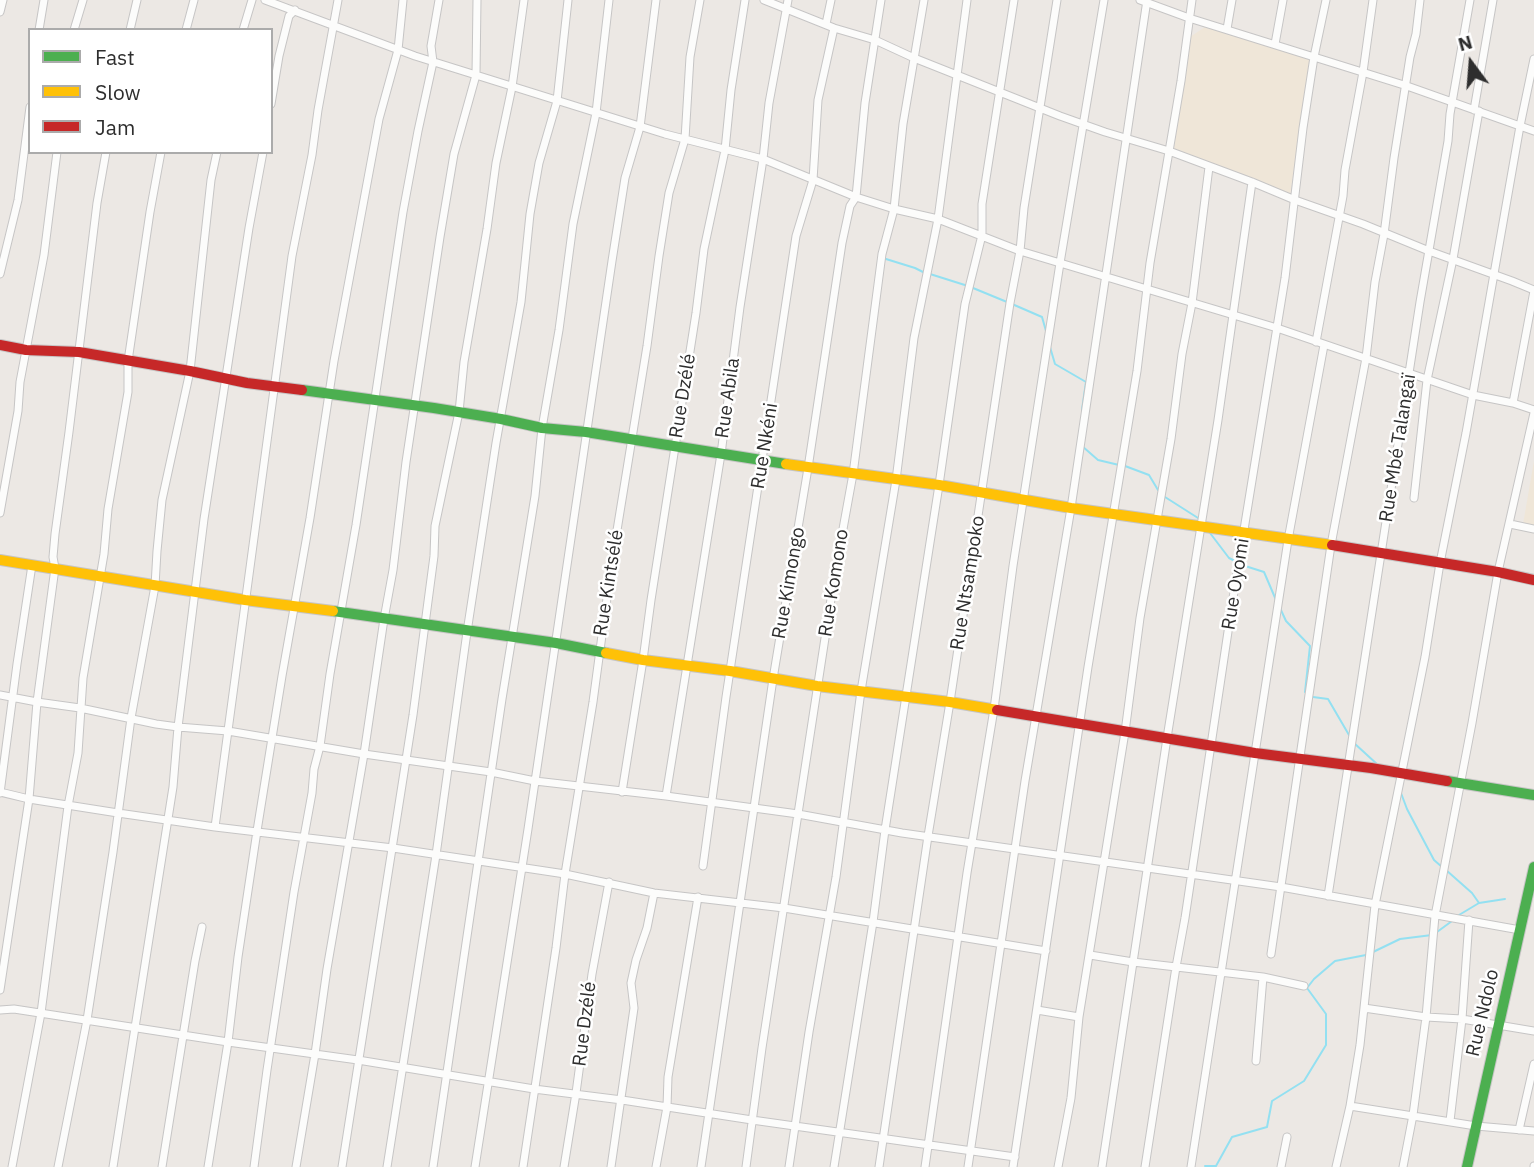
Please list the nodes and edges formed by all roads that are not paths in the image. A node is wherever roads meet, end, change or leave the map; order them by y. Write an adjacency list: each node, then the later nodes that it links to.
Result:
1 (3, 0): 37 (street)
2 (44, 0): 41 (street)
3 (83, 0): 42 (street)
4 (137, 0): 43 (street)
5 (194, 0): 44 (street)
6 (252, 0): 45 (street)
7 (265, 0): 36 (street)
8 (338, 0): 40 (street)
9 (402, 0): 50 (street)
10 (439, 0): 54 (street)
11 (477, 0): 56 (street)
12 (524, 0): 58 (street)
13 (569, 0): 62 (street)
14 (609, 0): 66 (street)
15 (656, 0): 69 (street)
16 (700, 0): 72 (street, Rue Kintsélé)
17 (745, 0): 74 (street, Rue Dzélé)
18 (764, 0): 35 (street)
19 (831, 0): 39 (street)
20 (881, 0): 48 (street, Rue Kimongo)
21 (924, 0): 52 (street, Rue Komono)
22 (967, 0): 57 (street)
23 (1013, 0): 61 (street)
24 (1057, 0): 64 (street, Rue Ntsampoko)
25 (1104, 0): 68 (street)
26 (1192, 0): 38 (street)
27 (1232, 0): 47 (street)
28 (1283, 0): 49 (street)
29 (1326, 0): 51 (street, Rue Oyomi)
30 (1373, 0): 55 (street)
31 (1420, 0): 59 (street)
32 (1470, 0): 63 (street, Rue Mbé Talangaï)
33 (1493, 0): 65 (street)
34 (1144, 1): 38 (street); 73 (street)
35 (787, 4): 39 (street); 81 (street, Rue Abila)
36 (295, 10): 40 (street); 60 (street)
37 (0, 12)
38 (1189, 18): 47 (street); 75 (street)
39 (826, 24): 46 (street)
40 (334, 25): 50 (street); 115 (street)
41 (39, 28)
42 (75, 28)
43 (130, 28)
44 (187, 28)
45 (244, 28)
46 (834, 28): 48 (street); 83 (street, Rue Nkéni)
47 (1227, 29): 49 (street)
48 (875, 40): 52 (street); 85 (street, Rue Kimongo)
49 (1275, 44): 51 (street)
50 (398, 50): 54 (street); 116 (street)
51 (1314, 57): 55 (street); 86 (street, Rue Oyomi)
52 (914, 58): 57 (street); 87 (street, Rue Komono)
53 (1534, 59): 70 (street)
54 (433, 61): 56 (street); 118 (street)
55 (1363, 72): 59 (street); 88 (street)
56 (476, 75): 58 (street); 120 (street)
57 (956, 75): 61 (street); 89 (street)
58 (512, 86): 62 (street); 121 (street)
59 (1407, 86): 63 (street); 90 (street)
60 (273, 92)
61 (999, 92): 64 (street); 91 (street)
62 (557, 101): 66 (street); 123 (street)
63 (1452, 103): 65 (street); 93 (street, Rue Mbé Talangaï)
64 (1041, 107): 68 (street); 92 (street, Rue Ntsampoko)
65 (1476, 110): 70 (street); 94 (street)
66 (596, 113): 69 (street); 124 (street)
67 (28, 122): 96 (street)
68 (1084, 124): 73 (street); 95 (street)
69 (640, 127): 72 (street); 125 (street)
70 (1520, 127): 71 (street); 97 (street)
71 (1534, 131)
72 (685, 139): 74 (street); 126 (street, Rue Kintsélé)
73 (1125, 139): 75 (street); 98 (street)
74 (725, 149): 81 (street); 127 (street, Rue Dzélé)
75 (1169, 151): 82 (street); 99 (street)
76 (57, 154): 107 (street)
77 (106, 154): 108 (street)
78 (161, 154): 110 (street)
79 (217, 154): 111 (street)
80 (263, 154): 113 (street)
81 (763, 159): 83 (street); 128 (street, Rue Abila)
82 (1209, 167): 84 (street); 101 (street)
83 (813, 180): 85 (street); 129 (street, Rue Nkéni)
84 (1252, 182): 86 (street); 102 (street)
85 (856, 197): 87 (street); 130 (street, Rue Kimongo)
86 (1295, 200): 88 (street); 103 (street, Rue Oyomi)
87 (894, 209): 89 (street); 131 (street, Rue Komono)
88 (1338, 216): 90 (street); 104 (street)
89 (938, 219): 91 (street); 132 (street)
90 (1384, 234): 93 (street); 109 (street)
91 (982, 235): 92 (street); 133 (street)
92 (1020, 251): 95 (street); 134 (street, Rue Ntsampoko)
93 (1429, 251): 94 (street); 112 (street, Rue Mbé Talangaï)
94 (1453, 260): 97 (street); 114 (street)
95 (1060, 263): 98 (street); 136 (street)
96 (0, 274)
97 (1493, 274): 100 (street); 117 (street)
98 (1104, 277): 99 (street); 137 (street)
99 (1146, 289): 101 (street); 139 (street)
100 (1534, 290): 119 (street)
101 (1192, 303): 102 (street); 140 (street)
102 (1234, 316): 103 (street); 142 (street)
103 (1277, 328): 104 (street); 144 (street, Rue Oyomi)
104 (1316, 342): 106 (street)
105 (0, 345): 107 (street)
106 (1324, 345): 109 (street); 145 (street)
107 (26, 350): 108 (street); 138 (street)
108 (79, 352): 110 (street); 151 (street)
109 (1366, 358): 112 (street); 146 (street)
110 (128, 361): 111 (street); 153 (street)
111 (190, 370): 113 (street); 155 (street)
112 (1409, 374): 114 (street); 147 (street, Rue Mbé Talangaï)
113 (226, 378): 115 (street); 156 (street)
114 (1427, 380): 117 (street); 135 (street)
115 (275, 387): 116 (street); 157 (street)
116 (330, 394): 118 (street); 158 (street)
117 (1473, 395): 119 (street); 149 (street)
118 (374, 400): 120 (street); 159 (street)
119 (1514, 403): 122 (street)
120 (415, 406): 121 (street); 160 (street)
121 (459, 412): 123 (street); 161 (street)
122 (1534, 412): 141 (street)
123 (501, 419): 124 (street); 162 (street)
124 (542, 428): 125 (street); 163 (street)
125 (586, 432): 126 (street); 164 (street)
126 (633, 440): 127 (street); 165 (street, Rue Kintsélé)
127 (675, 446): 128 (street); 166 (street, Rue Dzélé)
128 (721, 454): 129 (street); 167 (street, Rue Abila)
129 (762, 461): 130 (street); 168 (street, Rue Nkéni)
130 (808, 468): 131 (street); 169 (street, Rue Kimongo)
131 (853, 474): 132 (street); 170 (street, Rue Komono)
132 (896, 480): 133 (street); 171 (street)
133 (939, 485): 134 (street); 174 (street)
134 (982, 494): 136 (street); 176 (street, Rue Ntsampoko)
135 (1414, 498)
136 (1024, 500): 137 (street); 178 (street)
137 (1071, 509): 139 (street); 179 (street)
138 (0, 513)
139 (1112, 515): 140 (street); 181 (street)
140 (1156, 519): 142 (street); 184 (street)
141 (1510, 524): 143 (street); 152 (street)
142 (1200, 526): 144 (street); 186 (street)
143 (1534, 529)
144 (1244, 533): 145 (street); 187 (street, Rue Oyomi)
145 (1288, 540): 146 (street); 189 (street)
146 (1331, 545): 147 (street); 192 (street)
147 (1381, 554): 149 (street); 194 (street, Rue Mbé Talangaï)
148 (0, 560): 150 (street)
149 (1440, 563): 152 (street); 196 (street)
150 (32, 565): 151 (street); 173 (street)
151 (55, 568): 153 (street); 175 (street)
152 (1498, 572): 154 (street); 198 (street)
153 (100, 576): 155 (street); 177 (street)
154 (1534, 580)
155 (155, 586): 156 (street); 180 (street)
156 (195, 591): 157 (street); 182 (street)
157 (245, 600): 158 (street); 183 (street)
158 (295, 606): 159 (street); 185 (street)
159 (342, 613): 160 (street); 188 (street)
160 (384, 619): 161 (street); 190 (street)
161 (425, 625): 162 (street); 191 (street)
162 (467, 632): 163 (street); 193 (street)
163 (513, 637): 164 (street); 195 (street)
164 (556, 643): 165 (street); 197 (street)
165 (599, 652): 166 (street); 199 (street, Rue Kintsélé)
166 (643, 660): 167 (street); 201 (street, Rue Dzélé)
167 (687, 666): 168 (street); 203 (street, Rue Abila)
168 (730, 671): 169 (street); 205 (street, Rue Nkéni)
169 (773, 679): 170 (street); 207 (street, Rue Kimongo)
170 (817, 686): 171 (street); 209 (street, Rue Komono)
171 (861, 691): 174 (street); 211 (street)
172 (0, 695): 173 (street)
173 (13, 696): 175 (street); 200 (street)
174 (905, 696): 176 (street); 213 (street)
175 (37, 702): 177 (street); 204 (street)
176 (950, 702): 178 (street); 215 (street, Rue Ntsampoko)
177 (80, 708): 180 (street); 206 (street)
178 (994, 709): 179 (street); 217 (street)
179 (1036, 717): 181 (street); 220 (street)
180 (131, 718): 182 (street); 208 (street)
181 (1080, 724): 184 (street); 222 (street)
182 (178, 727): 183 (street); 210 (street)
183 (228, 731): 185 (street); 212 (street)
184 (1125, 732): 186 (street); 224 (street)
185 (272, 738): 188 (street); 214 (street)
186 (1167, 738): 187 (street); 228 (street)
187 (1210, 745): 189 (street); 229 (street, Rue Oyomi)
188 (320, 746): 190 (street); 216 (street)
189 (1255, 753): 192 (street); 231 (street)
190 (364, 754): 191 (street); 218 (street)
191 (406, 759): 193 (street); 219 (street)
192 (1298, 760): 194 (street); 233 (street)
193 (447, 765): 195 (street); 221 (street)
194 (1348, 766): 196 (street); 235 (street, Rue Mbé Talangaï)
195 (491, 772): 197 (street); 223 (street)
196 (1402, 773): 198 (street); 238 (street)
197 (535, 781): 199 (street); 227 (street)
198 (1460, 783): 202 (street); 241 (street)
199 (580, 786): 201 (street); 230 (street, Rue Kintsélé)
200 (0, 792): 204 (street)
201 (622, 792): 203 (street)
202 (1534, 795)
203 (666, 796): 205 (street)
204 (29, 799): 206 (street); 257 (street)
205 (712, 803): 207 (street); 225 (street, Rue Nkéni)
206 (68, 806): 208 (street); 261 (street)
207 (755, 808): 209 (street); 237 (street, Rue Kimongo)
208 (118, 813): 210 (street); 265 (street)
209 (798, 814): 211 (street); 239 (street, Rue Komono)
210 (168, 819): 212 (street); 267 (street)
211 (843, 822): 213 (street); 240 (street)
212 (215, 827): 214 (street)
213 (885, 830): 215 (street); 243 (street)
214 (257, 831): 216 (street); 270 (street)
215 (928, 836): 217 (street); 245 (street, Rue Ntsampoko)
216 (303, 837): 218 (street); 271 (street)
217 (972, 842): 220 (street); 247 (street)
218 (350, 843): 219 (street); 272 (street)
219 (393, 848): 221 (street); 273 (street)
220 (1016, 848): 222 (street); 248 (street)
221 (436, 855): 223 (street); 276 (street)
222 (1060, 855): 224 (street); 249 (street)
223 (478, 861): 227 (street); 277 (street)
224 (1104, 861): 228 (street); 251 (street)
225 (703, 866)
226 (1534, 867): 246 (street, Rue Ndolo)
227 (522, 868): 230 (street); 278 (street)
228 (1148, 868): 229 (street); 252 (street)
229 (1191, 873): 231 (street); 253 (street, Rue Oyomi)
230 (565, 874): 232 (street); 279 (street, Rue Kintsélé)
231 (1236, 881): 233 (street); 254 (street)
232 (609, 882): 234 (street); 280 (street, Rue Dzélé)
233 (1281, 887): 235 (street); 250 (street)
234 (654, 893): 236 (street); 281 (street)
235 (1328, 896): 238 (street)
236 (698, 897): 237 (street); 283 (street)
237 (740, 903): 239 (street); 284 (street, Rue Kimongo)
238 (1375, 905): 241 (street); 258 (street)
239 (784, 908): 240 (street); 286 (street, Rue Komono)
240 (829, 916): 243 (street); 288 (street)
241 (1435, 916): 242 (street); 263 (street)
242 (1469, 920): 246 (street); 264 (street)
243 (873, 922): 245 (street); 292 (street)
244 (202, 927): 269 (street)
245 (915, 929): 247 (street); 294 (street, Rue Ntsampoko)
246 (1520, 930): 266 (street, Rue Ndolo)
247 (958, 936): 248 (street); 295 (street)
248 (1001, 943): 249 (street); 296 (street)
249 (1046, 951): 260 (street)
250 (1270, 954)
251 (1090, 955): 252 (street); 262 (street)
252 (1133, 962): 253 (street); 322 (street)
253 (1176, 967): 254 (street); 323 (street, Rue Oyomi)
254 (1221, 973): 255 (street); 324 (street)
255 (1263, 977): 256 (street); 274 (street)
256 (1304, 986)
257 (0, 990)
258 (1364, 1008): 263 (street); 282 (street)
259 (0, 1010): 261 (street)
260 (1037, 1010): 262 (street); 297 (street)
261 (41, 1013): 265 (street); 298 (street)
262 (1079, 1017): 321 (street)
263 (1426, 1017): 264 (street); 285 (street)
264 (1462, 1019): 266 (street); 287 (street)
265 (87, 1020): 267 (street); 299 (street)
266 (1498, 1025): 268 (street); 289 (street, Rue Ndolo)
267 (136, 1028): 269 (street); 300 (street)
268 (1534, 1031)
269 (184, 1035): 270 (street); 301 (street)
270 (228, 1042): 271 (street); 302 (street)
271 (270, 1047): 272 (street); 303 (street)
272 (315, 1054): 273 (street); 304 (street)
273 (358, 1059): 276 (street); 305 (street)
274 (1256, 1061)
275 (1534, 1064): 290 (street)
276 (404, 1067): 277 (street); 306 (street)
277 (447, 1075): 278 (street); 307 (street)
278 (488, 1082): 279 (street); 308 (street)
279 (534, 1089): 280 (street); 309 (street, Rue Kintsélé)
280 (576, 1093): 281 (street); 310 (street, Rue Dzélé)
281 (622, 1100): 283 (street); 311 (street)
282 (1350, 1106): 285 (street); 326 (street)
283 (667, 1107): 284 (street); 312 (street)
284 (709, 1113): 286 (street); 313 (street, Rue Kimongo)
285 (1413, 1115): 287 (street); 327 (street)
286 (752, 1120): 288 (street); 314 (street, Rue Komono)
287 (1450, 1121): 289 (street)
288 (796, 1126): 292 (street); 315 (street)
289 (1476, 1126): 290 (street); 328 (street, Rue Ndolo)
290 (1519, 1130): 291 (street)
291 (1534, 1131)
292 (840, 1133): 294 (street); 316 (street)
293 (1287, 1137): 325 (street)
294 (884, 1139): 295 (street); 317 (street, Rue Ntsampoko)
295 (929, 1144): 296 (street); 318 (street)
296 (970, 1152): 297 (street); 319 (street)
297 (1015, 1157): 320 (street)
298 (12, 1167)
299 (58, 1167)
300 (113, 1167)
301 (162, 1167)
302 (208, 1167)
303 (254, 1167)
304 (296, 1167)
305 (342, 1167)
306 (387, 1167)
307 (433, 1167)
308 (475, 1167)
309 (523, 1167)
310 (564, 1167)
311 (611, 1167)
312 (656, 1167)
313 (701, 1167)
314 (746, 1167)
315 (789, 1167)
316 (834, 1167)
317 (879, 1167)
318 (925, 1167)
319 (968, 1167)
320 (1013, 1167)
321 (1058, 1167)
322 (1102, 1167)
323 (1145, 1167)
324 (1191, 1167)
325 (1281, 1167)
326 (1336, 1167)
327 (1403, 1167)
328 (1467, 1167)

